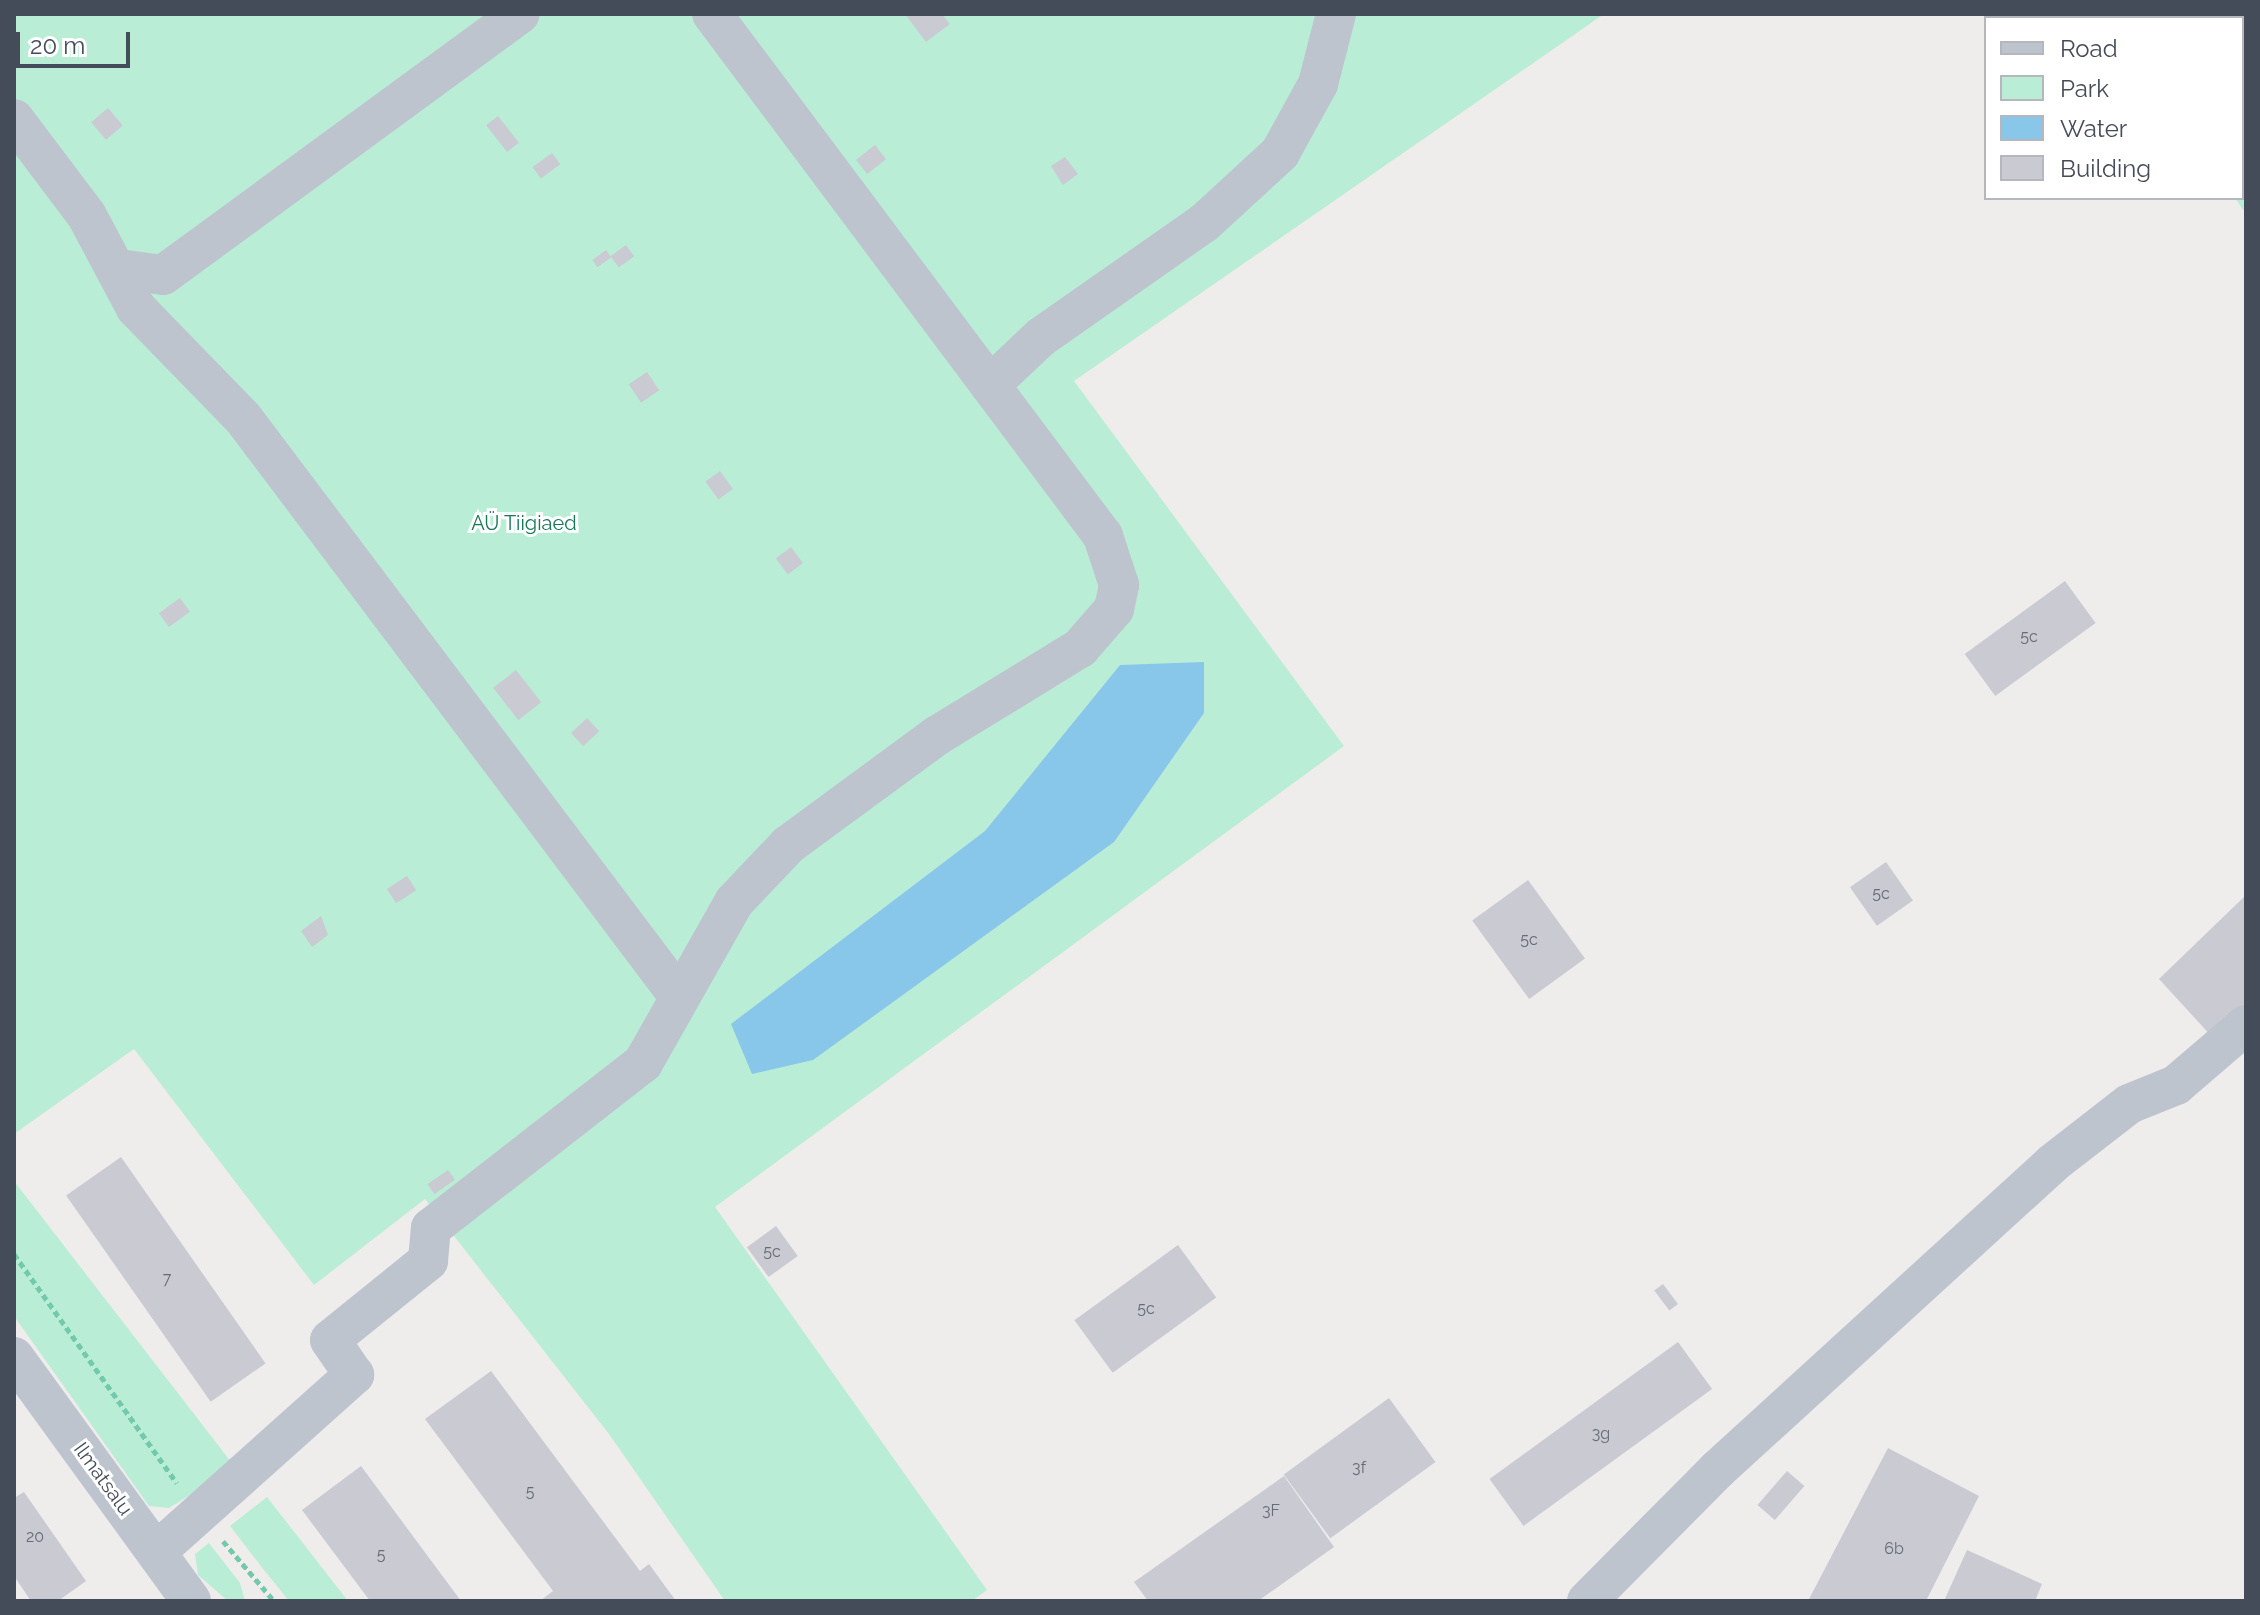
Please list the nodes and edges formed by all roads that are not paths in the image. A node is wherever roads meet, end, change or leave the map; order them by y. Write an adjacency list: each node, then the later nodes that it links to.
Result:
1 (520, 14): 6 (street)
2 (712, 14): 8 (street)
3 (1336, 14): 8 (street)
4 (14, 119): 5 (street)
5 (119, 269): 6 (street); 7 (street)
6 (163, 275): 7 (street)
7 (168, 344): 9 (street)
8 (990, 385): 9 (street)
9 (678, 995): 12 (street)
10 (2246, 1025): 14 (street)
11 (14, 1357): 12 (street, Ilmatsalu)
12 (156, 1552): 13 (street, Ilmatsalu)
13 (191, 1601)
14 (1587, 1601)

